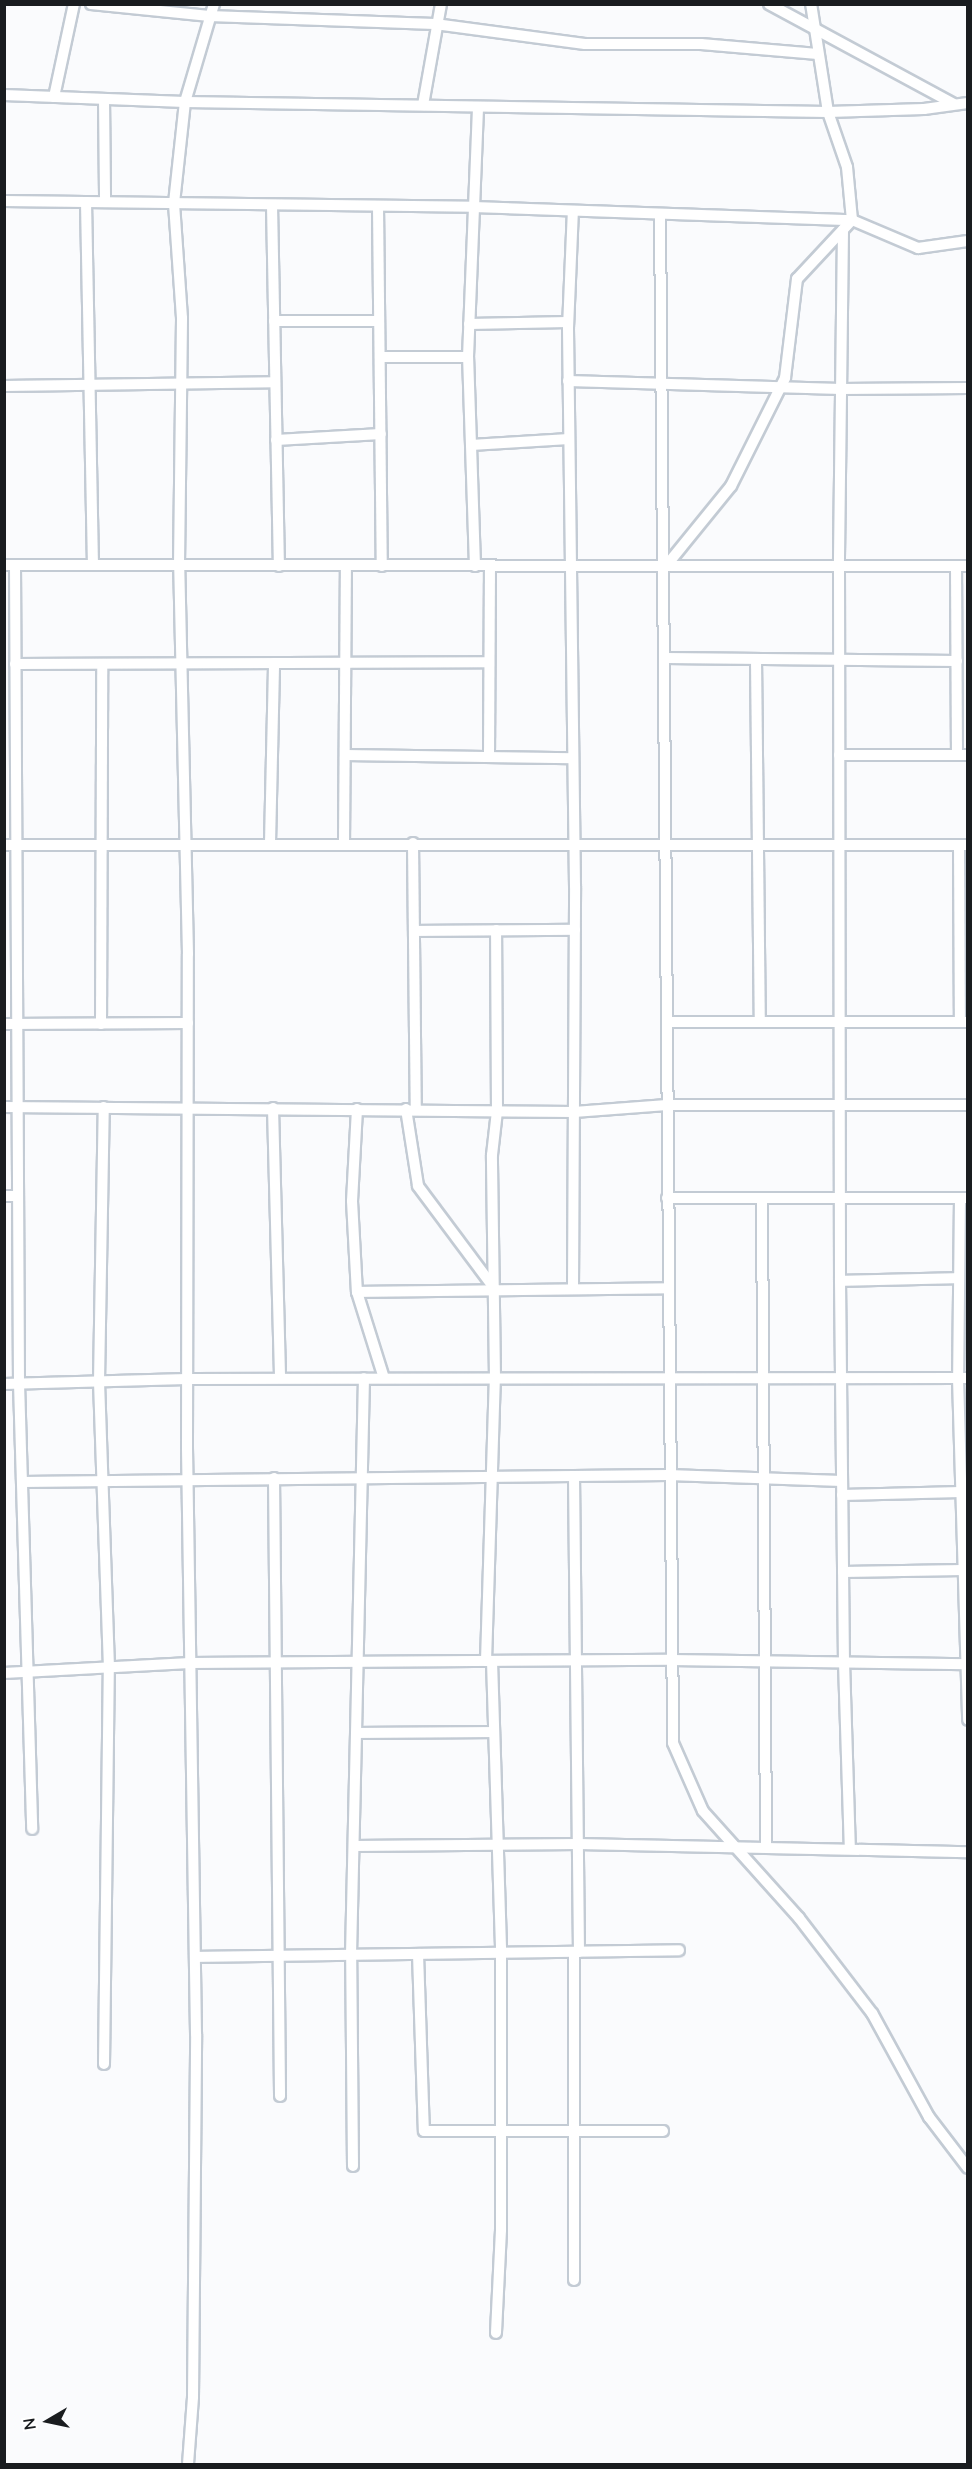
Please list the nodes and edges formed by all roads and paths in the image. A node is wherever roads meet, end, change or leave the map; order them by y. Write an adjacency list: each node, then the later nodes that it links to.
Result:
1 (74, 4): 12 (street)
2 (91, 4): 7 (street)
3 (213, 4): 7 (street)
4 (441, 4): 8 (street)
5 (768, 4): 9 (street)
6 (811, 4): 9 (street)
7 (209, 16): 8 (street); 14 (street)
8 (435, 24): 10 (street); 16 (street)
9 (814, 28): 10 (street); 17 (street)
10 (818, 54): 19 (street)
11 (4, 95): 12 (street)
12 (54, 97): 13 (street)
13 (104, 99): 14 (street); 22 (street)
14 (185, 102): 16 (street); 23 (street)
15 (968, 103): 17 (street)
16 (423, 105): 18 (street)
17 (955, 105): 19 (street)
18 (478, 107): 19 (street); 26 (street)
19 (828, 112): 29 (street)
20 (4, 201): 21 (street)
21 (86, 202): 22 (street); 42 (street)
22 (105, 202): 23 (street)
23 (174, 203): 24 (street); 40 (street)
24 (272, 204): 25 (street); 32 (street)
25 (378, 206): 26 (street); 33 (street)
26 (473, 207): 27 (street); 35 (street)
27 (573, 211): 28 (street); 34 (street)
28 (660, 214): 29 (street); 41 (street)
29 (852, 220): 30 (street); 31 (street)
30 (843, 230): 44 (street); 46 (street)
31 (968, 241)
32 (274, 321): 33 (street); 39 (street)
33 (379, 321): 36 (street)
34 (568, 322): 35 (street); 38 (street)
35 (469, 324): 37 (street)
36 (380, 357): 37 (street); 47 (street)
37 (468, 357): 50 (street)
38 (568, 381): 41 (street); 48 (street)
39 (275, 382): 40 (street); 49 (street)
40 (182, 383): 42 (street); 53 (street)
41 (663, 384): 44 (street); 59 (street)
42 (89, 385): 43 (street); 52 (street)
43 (4, 386)
44 (780, 388): 46 (street); 59 (street)
45 (968, 388): 46 (street)
46 (841, 390): 60 (street)
47 (381, 434): 49 (street); 56 (street)
48 (569, 439): 50 (street); 62 (street)
49 (276, 440): 54 (street)
50 (471, 445): 57 (street)
51 (10, 565): 52 (street); 71 (street)
52 (93, 565): 53 (street)
53 (179, 565): 54 (street); 68 (street)
54 (279, 566): 55 (street)
55 (346, 566): 56 (street); 70 (street)
56 (382, 566): 57 (street)
57 (475, 566): 58 (street)
58 (490, 566): 62 (street); 67 (street)
59 (666, 566): 60 (street); 62 (street); 63 (street)
60 (839, 566): 61 (street); 65 (street)
61 (962, 566): 66 (street)
62 (569, 568): 77 (street)
63 (666, 658): 64 (street); 85 (street)
64 (756, 659): 65 (street); 86 (street)
65 (839, 660): 66 (street); 74 (street)
66 (957, 661): 75 (street)
67 (489, 662): 70 (street); 76 (street)
68 (182, 663): 69 (street); 72 (street); 79 (street)
69 (274, 663): 70 (street); 80 (street)
70 (345, 663): 73 (street)
71 (15, 664): 72 (street); 78 (street)
72 (102, 664): 83 (street)
73 (345, 755): 76 (street); 81 (street)
74 (839, 755): 75 (street); 88 (street)
75 (962, 755)
76 (489, 757): 77 (street)
77 (573, 758): 84 (street)
78 (10, 761): 87 (street)
79 (185, 842): 80 (street); 83 (street); 97 (street)
80 (270, 843): 81 (street)
81 (344, 843): 82 (street)
82 (413, 843): 84 (street); 92 (street)
83 (102, 844): 87 (street); 99 (street)
84 (575, 844): 85 (street); 91 (street)
85 (666, 844): 86 (street); 93 (street)
86 (758, 844): 88 (street); 94 (street)
87 (10, 845): 98 (street)
88 (839, 845): 89 (street); 95 (street)
89 (964, 845): 96 (street)
90 (496, 930): 91 (street); 92 (street); 109 (street)
91 (575, 930): 110 (street)
92 (414, 931): 108 (street)
93 (667, 1022): 94 (street); 100 (street)
94 (760, 1022): 95 (street)
95 (840, 1022): 96 (street); 101 (street)
96 (964, 1022)
97 (188, 1023): 99 (street); 102 (street)
98 (10, 1024): 99 (street); 104 (street)
99 (102, 1024)
100 (667, 1105): 101 (street); 110 (street); 113 (street)
101 (840, 1105): 103 (street); 115 (street)
102 (188, 1106): 105 (street); 106 (street); 132 (street)
103 (968, 1106)
104 (10, 1107): 105 (street); 112 (street)
105 (104, 1107): 133 (street)
106 (273, 1108): 107 (street); 124 (street)
107 (357, 1109): 108 (street); 122 (street)
108 (411, 1109): 109 (street); 120 (street)
109 (497, 1111): 110 (street); 120 (street)
110 (574, 1112): 119 (street)
111 (4, 1196): 112 (street)
112 (17, 1196): 134 (street)
113 (667, 1198): 114 (street); 121 (street)
114 (762, 1198): 115 (street); 129 (street)
115 (840, 1198): 116 (street); 118 (street)
116 (964, 1198): 117 (street)
117 (959, 1278): 118 (street); 123 (street)
118 (840, 1281): 130 (street)
119 (573, 1287): 120 (street); 121 (street)
120 (494, 1288): 122 (street); 127 (street)
121 (667, 1288): 128 (street)
122 (357, 1292): 126 (street)
123 (963, 1316): 131 (street)
124 (280, 1378): 125 (street); 132 (street)
125 (364, 1378): 126 (street); 139 (street)
126 (384, 1378): 127 (street)
127 (495, 1378): 128 (street); 137 (street)
128 (668, 1378): 129 (street); 136 (street)
129 (762, 1378): 130 (street); 141 (street)
130 (841, 1378): 131 (street); 145 (street)
131 (963, 1378): 143 (street)
132 (187, 1379): 133 (street); 142 (street)
133 (99, 1381): 134 (street); 144 (street)
134 (19, 1383): 135 (street); 146 (street)
135 (4, 1384)
136 (668, 1475): 138 (street); 141 (street); 152 (street)
137 (492, 1476): 138 (street); 139 (street); 153 (street)
138 (574, 1476): 151 (street)
139 (362, 1477): 140 (street); 155 (street)
140 (274, 1478): 142 (street); 158 (street)
141 (764, 1478): 145 (street); 154 (street)
142 (188, 1479): 144 (street); 157 (street)
143 (964, 1479): 147 (street)
144 (103, 1480): 146 (street); 160 (street)
145 (842, 1481): 148 (street)
146 (22, 1482): 161 (street)
147 (961, 1492): 148 (street); 149 (street)
148 (842, 1495): 150 (street)
149 (963, 1570): 150 (street); 159 (street)
150 (843, 1572): 156 (street)
151 (576, 1660): 152 (street); 153 (street); 168 (street)
152 (671, 1660): 154 (street); 170 (street)
153 (489, 1661): 155 (street); 164 (street)
154 (766, 1661): 156 (street); 171 (street)
155 (359, 1662): 158 (street); 165 (street)
156 (844, 1662): 159 (street); 172 (street)
157 (190, 1663): 158 (street); 160 (street); 180 (street)
158 (276, 1663): 179 (street)
159 (967, 1664): 163 (street)
160 (109, 1668): 161 (street); 181 (street)
161 (28, 1673): 162 (street); 166 (street)
162 (4, 1674)
163 (968, 1720)
164 (494, 1732): 165 (street); 167 (street)
165 (357, 1733): 169 (street)
166 (32, 1829)
167 (498, 1843): 168 (street); 169 (street); 176 (street)
168 (578, 1844): 170 (street); 175 (street)
169 (354, 1846): 178 (street)
170 (734, 1846): 171 (street); 187 (street)
171 (766, 1846): 172 (street)
172 (850, 1849): 173 (street)
173 (968, 1852)
174 (678, 1950): 175 (street)
175 (576, 1952): 176 (street); 184 (street)
176 (501, 1953): 177 (street); 183 (street)
177 (418, 1954): 178 (street); 183 (street)
178 (351, 1955): 179 (street); 186 (street)
179 (281, 1956): 180 (street); 182 (street)
180 (195, 1957): 190 (street)
181 (104, 2064)
182 (280, 2096)
183 (501, 2131): 184 (street); 189 (street)
184 (574, 2131): 185 (street); 188 (street)
185 (663, 2131)
186 (353, 2166)
187 (968, 2168)
188 (574, 2280)
189 (496, 2333)
190 (188, 2464)

